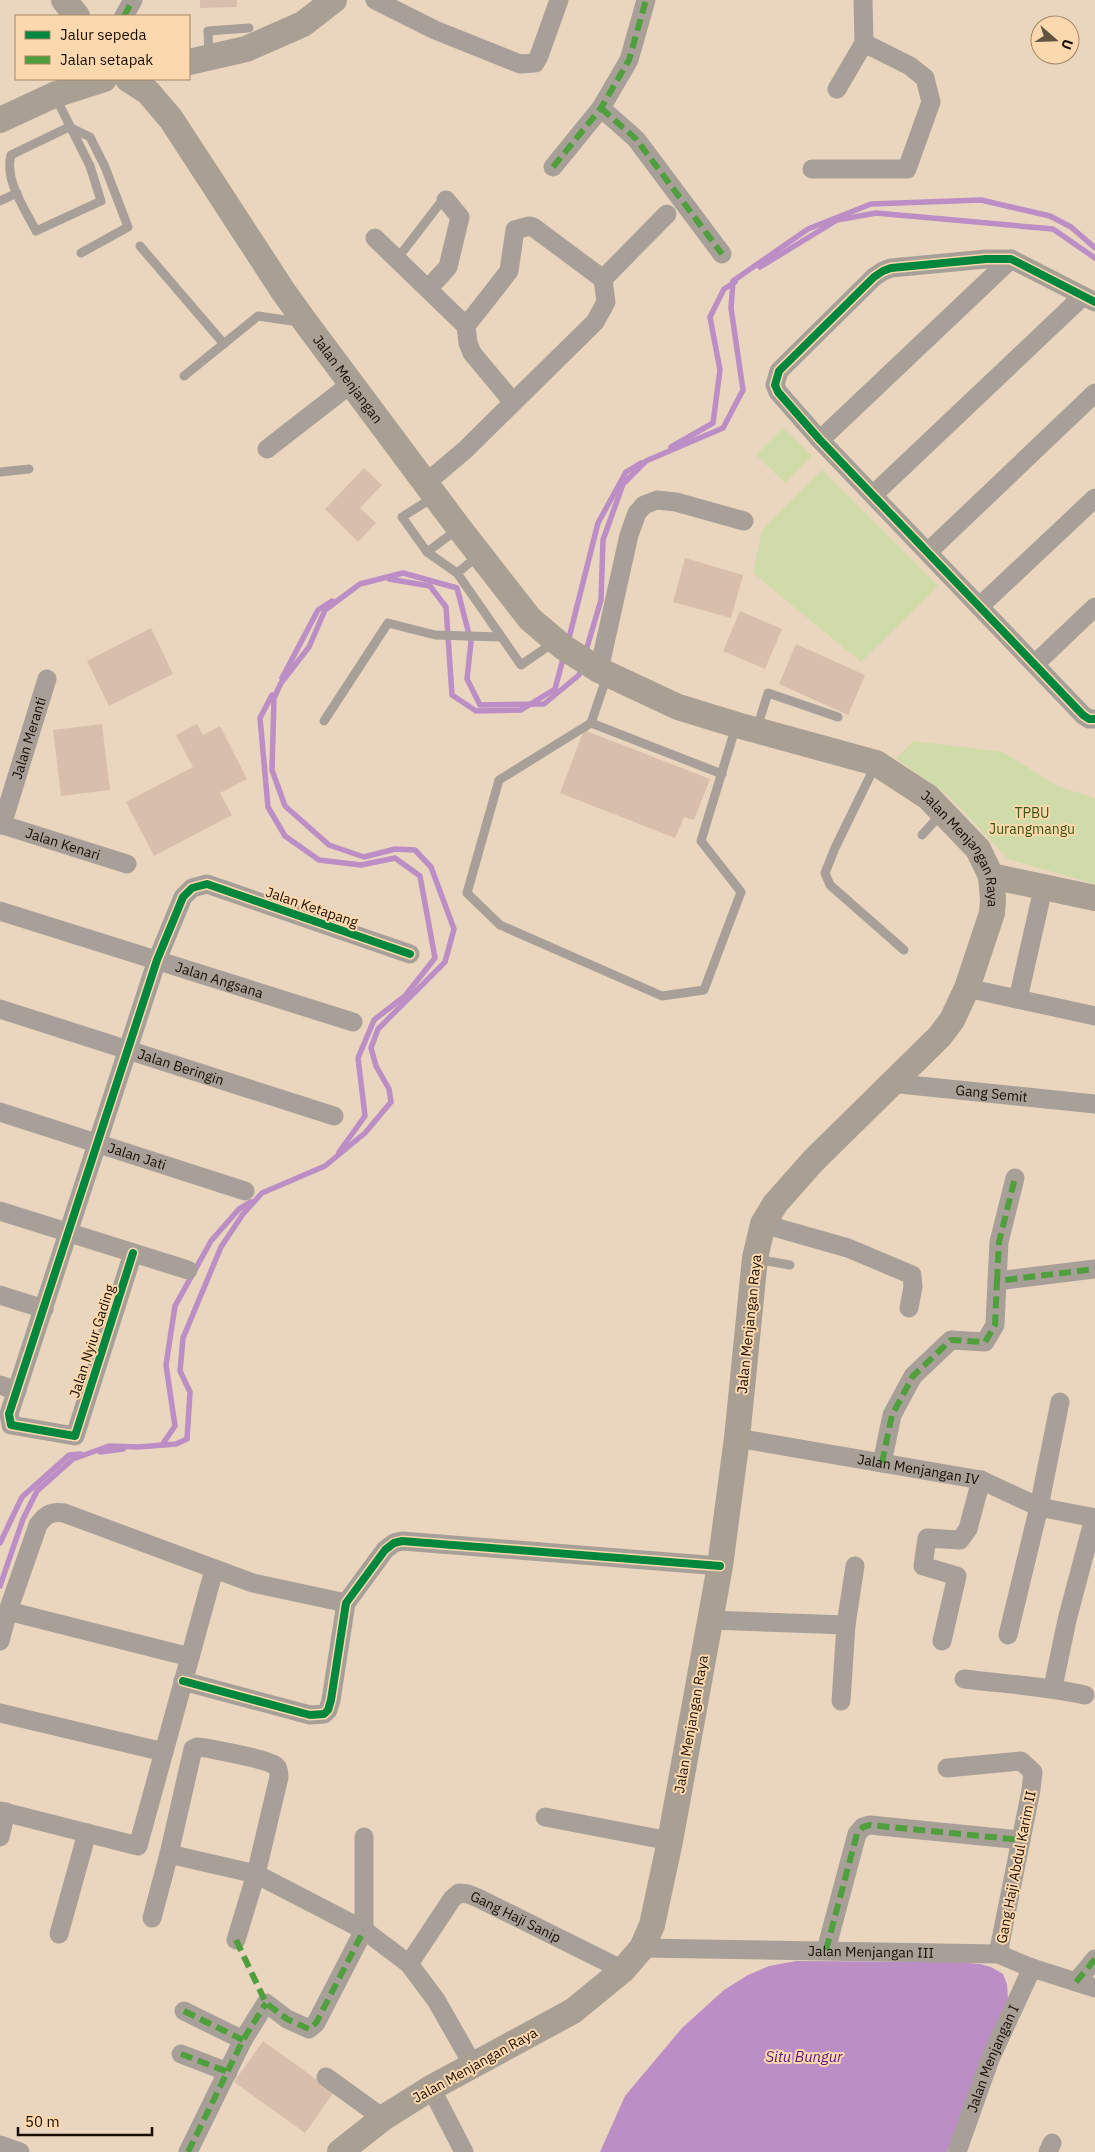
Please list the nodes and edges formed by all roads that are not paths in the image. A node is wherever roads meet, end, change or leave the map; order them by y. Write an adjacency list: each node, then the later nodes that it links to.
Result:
1 (64, 0): 8 (main road)
2 (133, 0): 9 (street)
3 (334, 0): 12 (main road)
4 (375, 0): 5 (street)
5 (559, 0)
6 (646, 0): 17 (street)
7 (864, 0): 11 (street)
8 (76, 15)
9 (125, 15)
10 (249, 28): 12 (lane)
11 (864, 43): 15 (street); 21 (street)
12 (199, 60)
13 (101, 80): 16 (main road)
14 (130, 80): 35 (main road, Jalan Menjangan)
15 (837, 88)
16 (54, 95): 18 (main road); 19 (lane)
17 (601, 108): 20 (street); 29 (street)
18 (0, 120)
19 (69, 127): 22 (lane); 22 (lane); 28 (lane)
20 (552, 167)
21 (812, 169)
22 (17, 193): 24 (lane)
23 (446, 200): 30 (lane); 33 (street)
24 (0, 201)
25 (667, 214): 32 (street)
26 (375, 238): 30 (street)
27 (140, 246): 37 (lane)
28 (81, 253)
29 (722, 254)
30 (397, 259): 33 (street)
31 (1012, 259): 34 (street); 42 (street); 42 (street)
32 (603, 279): 36 (street); 41 (street)
33 (428, 289): 36 (street)
34 (1089, 299): 47 (street)
35 (306, 323): 37 (lane); 39 (main road, Jalan Menjangan)
36 (466, 326): 41 (street)
37 (224, 344): 38 (lane)
38 (184, 376)
39 (352, 383): 43 (street); 46 (main road, Jalan Menjangan)
40 (1095, 393): 52 (street)
41 (512, 401): 46 (street)
42 (820, 440): 47 (street)
43 (267, 449)
44 (29, 469): 45 (lane)
45 (0, 472)
46 (430, 490): 50 (main road, Jalan Menjangan); 51 (lane)
47 (873, 495): 52 (street)
48 (1095, 498): 55 (street)
49 (744, 521): 60 (street)
50 (459, 528): 51 (lane); 53 (main road, Jalan Menjangan)
51 (427, 552): 54 (lane)
52 (928, 552): 55 (street)
53 (479, 555): 54 (lane); 58 (main road, Jalan Menjangan)
54 (456, 573): 57 (lane)
55 (980, 606): 59 (street)
56 (1095, 607): 59 (street)
57 (501, 637): 58 (lane); 64 (lane)
58 (559, 644): 60 (main road, Jalan Menjangan)
59 (1035, 664): 63 (street)
60 (598, 669): 65 (lane); 66 (main road, Jalan Menjangan Raya)
61 (47, 680): 70 (street, Jalan Meranti)
62 (838, 717): 66 (lane)
63 (1095, 719)
64 (324, 721)
65 (591, 723): 68 (lane); 68 (lane)
66 (746, 728): 67 (main road, Jalan Menjangan Raya); 68 (lane)
67 (876, 763): 69 (main road, Jalan Menjangan Raya); 77 (lane)
68 (722, 774)
69 (942, 812): 71 (lane); 73 (main road, Jalan Menjangan Raya)
70 (1, 824): 72 (street, Jalan Kenari)
71 (922, 835)
72 (127, 864)
73 (991, 876): 74 (main road); 80 (main road, Jalan Menjangan Raya)
74 (1095, 898)
75 (1040, 902): 81 (street)
76 (0, 911): 79 (street, Jalan Angsana)
77 (904, 950)
78 (410, 954): 79 (street, Jalan Ketapang)
79 (157, 960): 84 (street, Jalan Angsana); 85 (street)
80 (967, 988): 81 (street); 86 (main road, Jalan Menjangan Raya)
81 (1018, 1000): 83 (street)
82 (0, 1009): 85 (street, Jalan Beringin)
83 (1095, 1016)
84 (353, 1022)
85 (128, 1050): 89 (street, Jalan Beringin); 90 (street)
86 (890, 1083): 87 (street, Gang Semit); 94 (main road, Jalan Menjangan Raya)
87 (1095, 1104)
88 (0, 1112): 90 (street, Jalan Jati)
89 (334, 1116)
90 (97, 1144): 92 (street, Jalan Jati); 95 (street)
91 (1015, 1178): 101 (street)
92 (245, 1191)
93 (0, 1211): 95 (street)
94 (763, 1224): 97 (main road, Jalan Menjangan Raya); 103 (street)
95 (69, 1233): 96 (street); 104 (street)
96 (133, 1253): 100 (street); 105 (street, Jalan Nyiur Gading)
97 (755, 1258): 98 (lane); 107 (main road, Jalan Menjangan Raya)
98 (790, 1266)
99 (1095, 1269): 101 (street)
100 (188, 1270)
101 (996, 1281): 108 (street)
102 (0, 1295): 104 (street)
103 (909, 1308)
104 (44, 1309): 105 (street)
105 (9, 1388)
106 (1060, 1402): 110 (street)
107 (737, 1438): 108 (street, Jalan Menjangan IV); 112 (main road, Jalan Menjangan Raya)
108 (882, 1463): 109 (street, Jalan Menjangan IV)
109 (981, 1480): 110 (street, Jalan Menjangan IV); 121 (street)
110 (1039, 1507): 111 (street, Jalan Menjangan IV); 119 (street)
111 (1094, 1518): 125 (street)
112 (720, 1566): 115 (street); 117 (main road, Jalan Menjangan Raya)
113 (855, 1566): 118 (street)
114 (214, 1570): 115 (street); 116 (street); 122 (street)
115 (346, 1602): 124 (street)
116 (8, 1611): 120 (street); 122 (street)
117 (710, 1620): 118 (street); 137 (main road, Jalan Menjangan Raya)
118 (846, 1625): 127 (street)
119 (1008, 1635)
120 (0, 1641)
121 (942, 1641)
122 (190, 1657): 124 (street)
123 (964, 1679): 125 (street)
124 (183, 1681): 129 (street)
125 (1053, 1687): 126 (street)
126 (1085, 1695)
127 (841, 1701)
128 (0, 1713): 129 (street)
129 (164, 1752): 133 (street)
130 (947, 1768): 136 (street, Gang Haji Abdul Karim II)
131 (3, 1812): 133 (street); 134 (street)
132 (544, 1817): 137 (street)
133 (87, 1833): 142 (street)
134 (0, 1837)
135 (364, 1837): 141 (street)
136 (1021, 1840): 145 (street); 146 (street, Gang Haji Abdul Karim II)
137 (670, 1841): 144 (main road, Jalan Menjangan Raya)
138 (169, 1854): 139 (street); 139 (street); 140 (street)
139 (256, 1874): 141 (street); 143 (street)
140 (152, 1918)
141 (364, 1930): 148 (street); 154 (street)
142 (59, 1934)
143 (236, 1940)
144 (642, 1948): 145 (street, Jalan Menjangan III); 150 (main road, Jalan Menjangan Raya)
145 (826, 1950): 146 (street, Jalan Menjangan III)
146 (998, 1954): 149 (street, Jalan Menjangan III)
147 (1095, 1959): 151 (street)
148 (409, 1964): 150 (street, Gang Haji Sanip); 156 (street)
149 (1032, 1968): 151 (street, Jalan Menjangan III); 166 (street, Jalan Menjangan I)
150 (623, 1970): 156 (main road, Jalan Menjangan Raya)
151 (1076, 1982): 152 (street, Jalan Menjangan III)
152 (1095, 1988)
153 (184, 2011): 154 (street)
154 (243, 2040): 157 (street)
155 (181, 2054): 157 (street)
156 (473, 2065): 159 (main road, Jalan Menjangan Raya)
157 (228, 2072): 163 (street)
158 (326, 2077): 160 (street)
159 (431, 2088): 160 (main road, Jalan Menjangan Raya); 165 (street)
160 (384, 2118): 164 (main road, Jalan Menjangan Raya)
161 (0, 2145): 162 (street)
162 (20, 2152)
163 (188, 2152)
164 (340, 2152)
165 (464, 2152)
166 (957, 2152)

